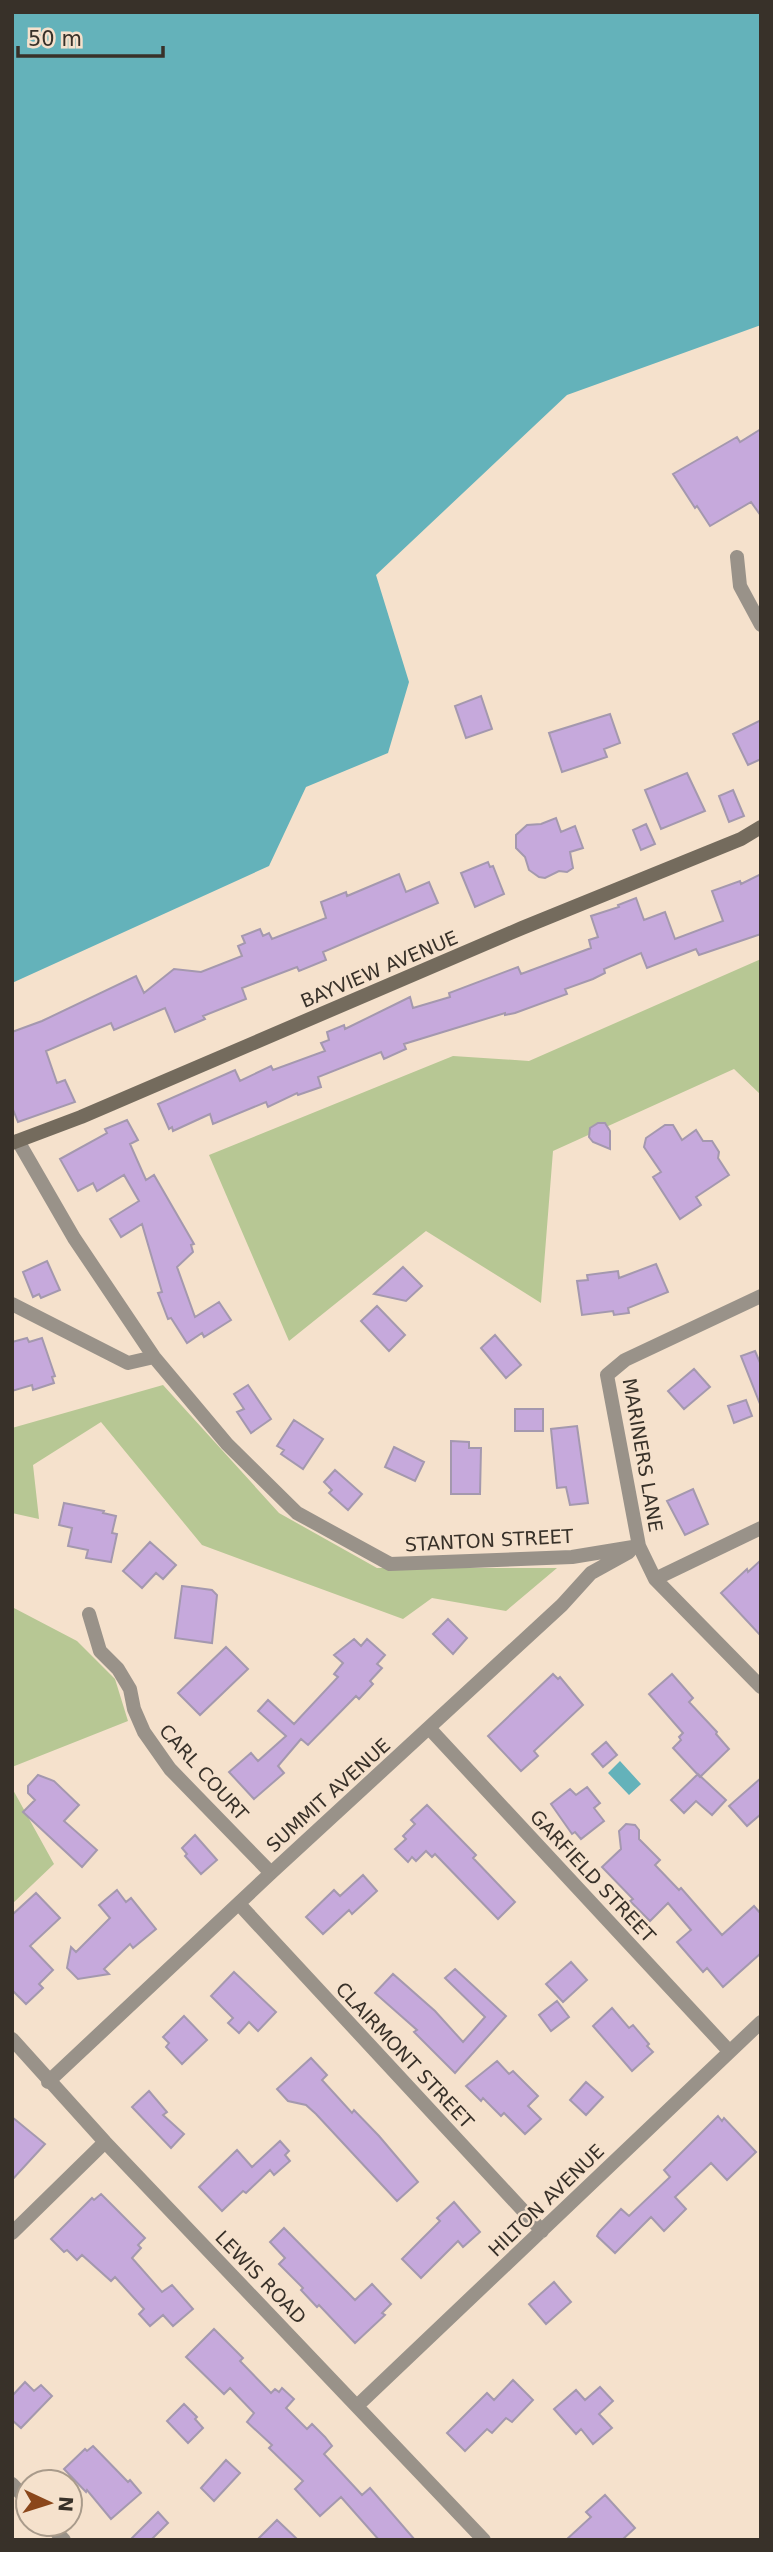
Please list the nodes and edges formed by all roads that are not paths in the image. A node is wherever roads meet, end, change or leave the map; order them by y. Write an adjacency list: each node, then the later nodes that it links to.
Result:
1 (737, 557): 2 (street)
2 (761, 625)
3 (761, 827): 4 (main road, BAYVIEW AVENUE)
4 (15, 1142): 7 (street, STANTON STREET)
5 (761, 1296): 9 (street, MARINERS LANE)
6 (12, 1304): 7 (street)
7 (154, 1357): 9 (street, STANTON STREET)
8 (761, 1528): 10 (street)
9 (639, 1546): 10 (street); 13 (street, SUMMIT AVENUE)
10 (655, 1579): 12 (street)
11 (89, 1614): 14 (street, CARL COURT)
12 (761, 1686)
13 (429, 1728): 14 (street, SUMMIT AVENUE); 18 (street, GARFIELD STREET)
14 (271, 1873): 15 (street, SUMMIT AVENUE)
15 (239, 1904): 19 (street, SUMMIT AVENUE); 21 (street, CLAIRMONT STREET)
16 (761, 2022): 18 (street, HILTON AVENUE)
17 (12, 2039): 19 (street, LEWIS ROAD)
18 (729, 2051): 21 (street, HILTON AVENUE)
19 (48, 2082): 20 (street, LEWIS ROAD)
20 (105, 2142): 22 (street); 23 (street, LEWIS ROAD)
21 (542, 2231): 23 (street, HILTON AVENUE)
22 (12, 2233)
23 (357, 2406): 24 (street, LEWIS ROAD)
24 (484, 2540)

